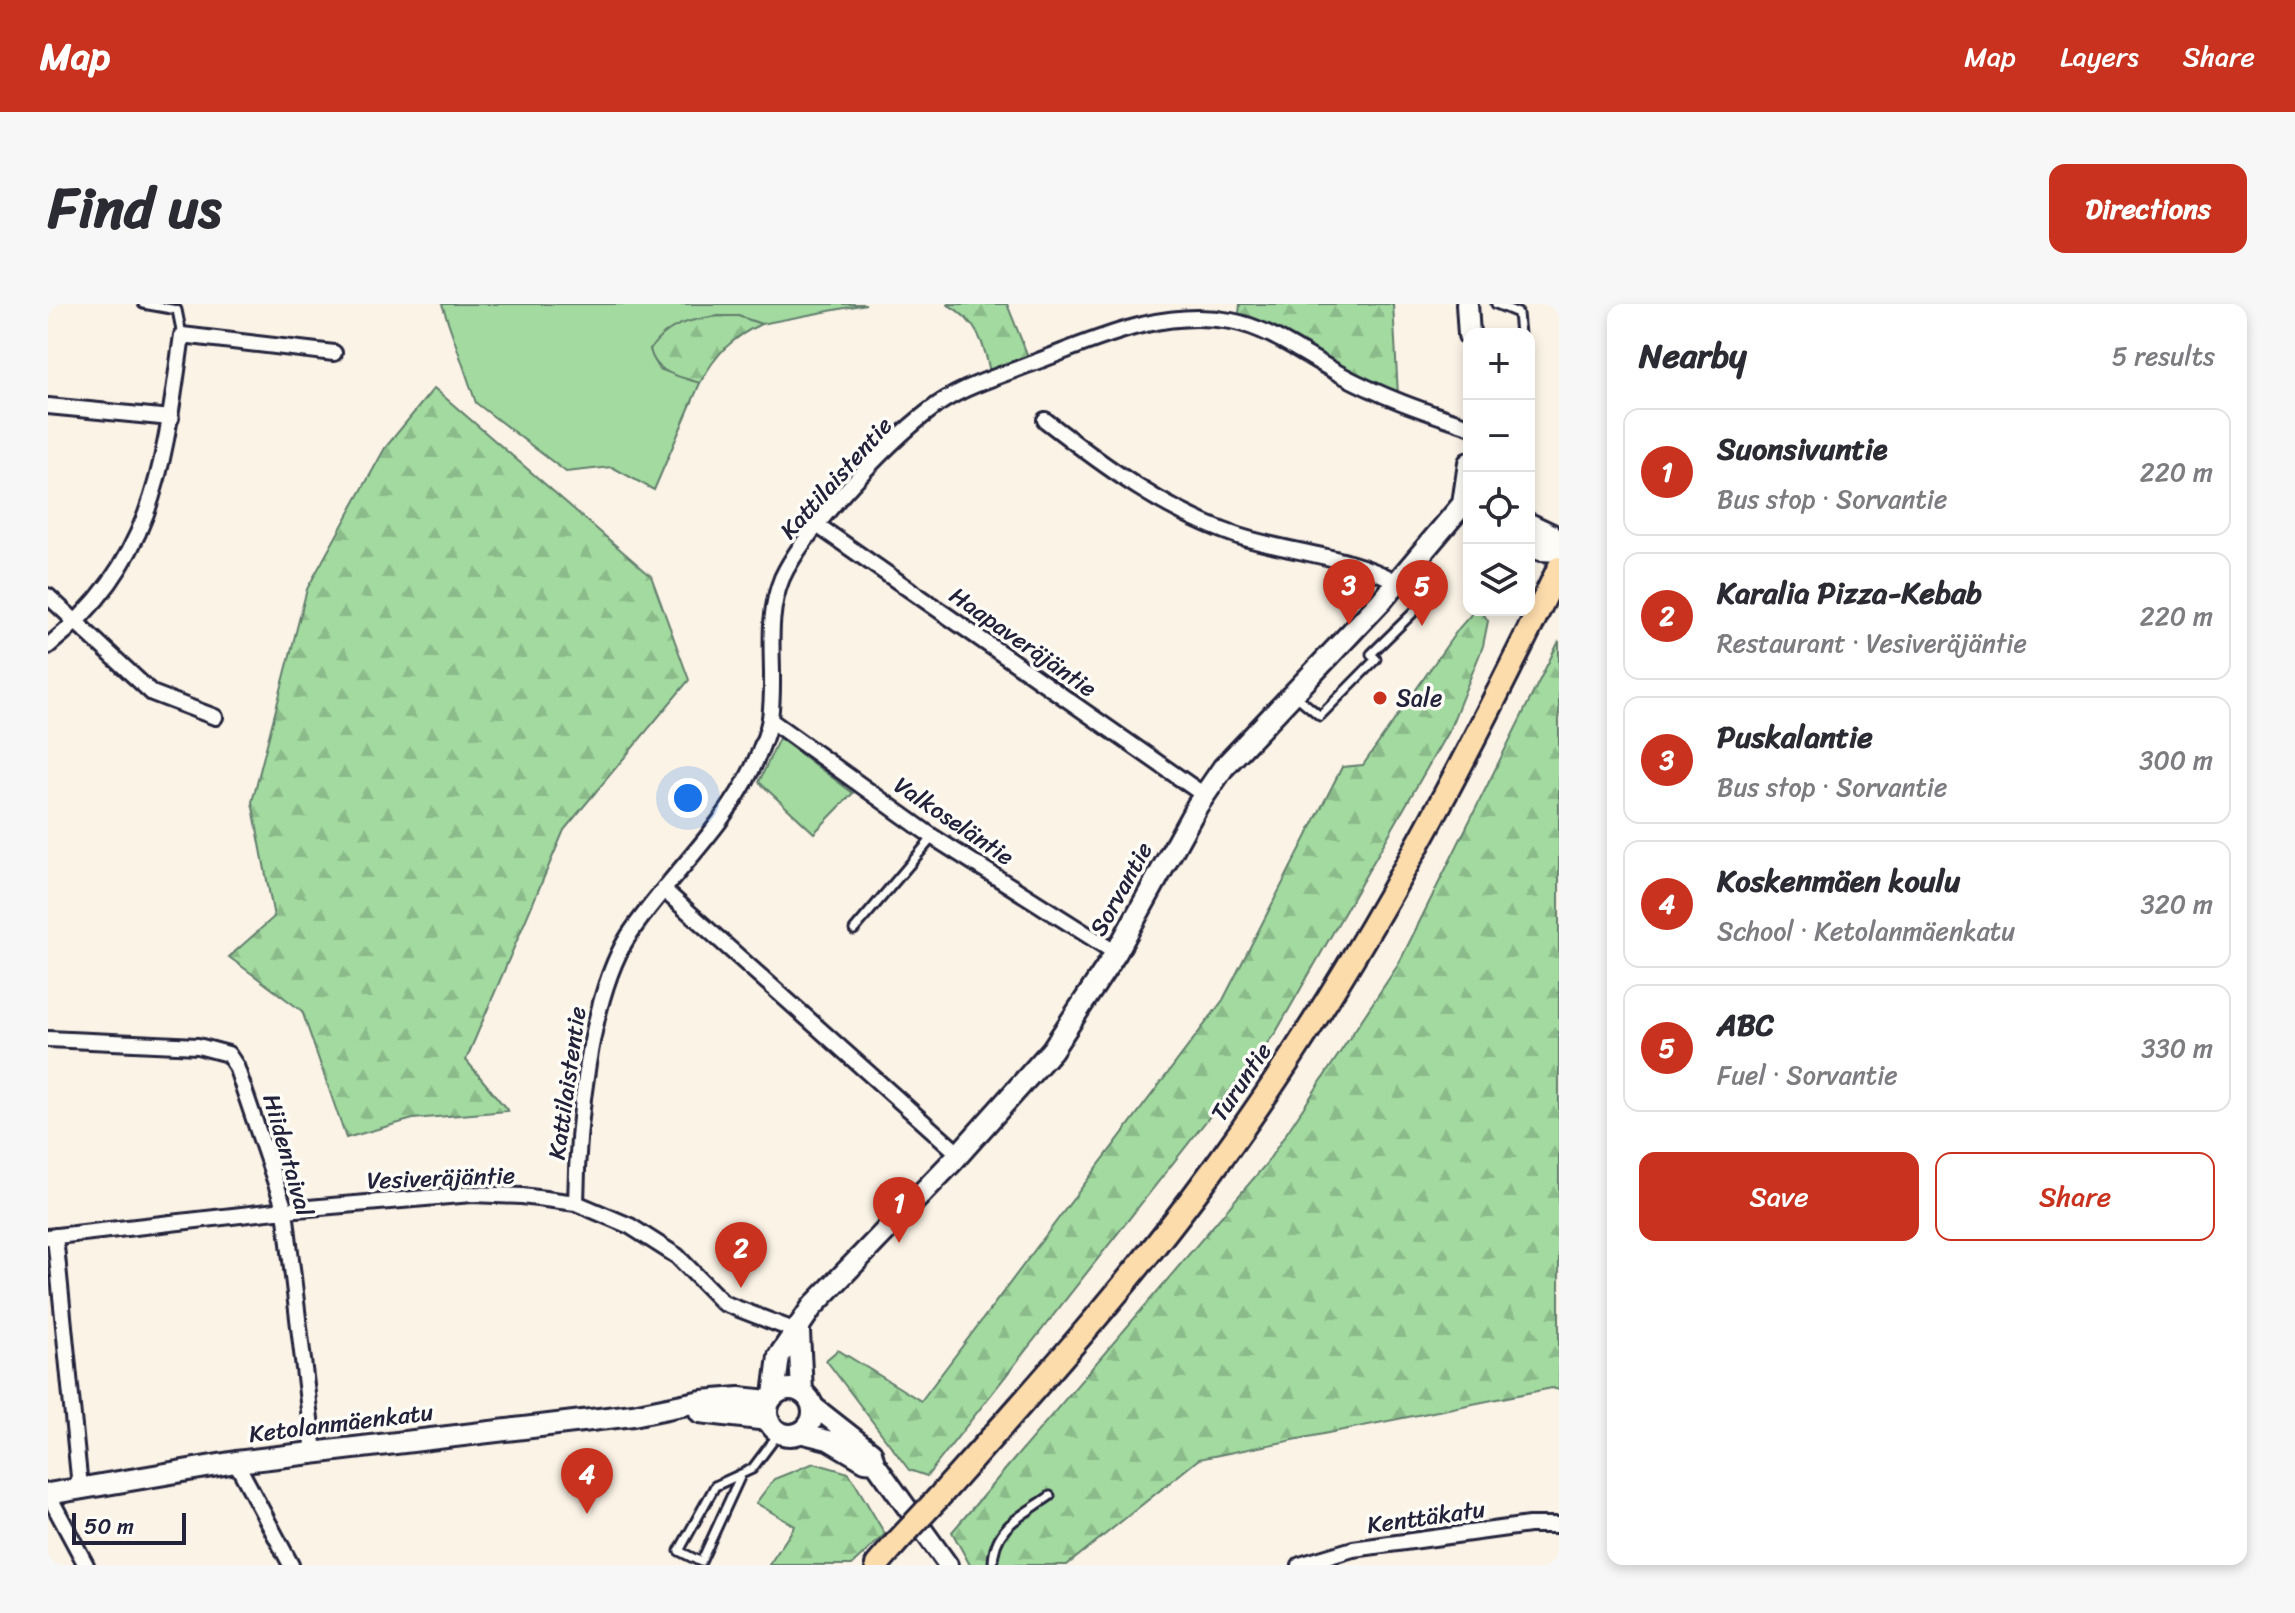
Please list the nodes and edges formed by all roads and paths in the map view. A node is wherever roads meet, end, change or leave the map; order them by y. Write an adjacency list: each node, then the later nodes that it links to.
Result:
1 (143, 304): 6 (lane)
2 (1467, 304): 4 (main road)
3 (1496, 304): 5 (lane)
4 (1469, 328)
5 (1519, 328)
6 (182, 335): 7 (street); 9 (street)
7 (334, 353)
8 (48, 406): 9 (street)
9 (171, 418): 21 (street)
10 (1045, 420): 19 (street)
11 (1463, 424): 13 (street, Kattilaistentie)
12 (1463, 510): 19 (main road, Sorvantie)
13 (817, 525): 25 (street, Kattilaistentie); 26 (street, Haapaveräjäntie)
14 (1535, 528): 15 (main road)
15 (1559, 543)
16 (1531, 544): 17 (main road)
17 (1559, 551)
18 (1559, 568): 50 (highway, Turuntie, bridge)
19 (1397, 582): 23 (main road, Sorvantie); 23 (lane)
20 (48, 596): 21 (street)
21 (76, 624): 22 (street); 24 (street)
22 (48, 646)
23 (1292, 693): 26 (main road, Sorvantie)
24 (215, 717)
25 (770, 720): 27 (street, Valkoseläntie); 28 (street, Kattilaistentie)
26 (1204, 795): 30 (main road, Sorvantie)
27 (933, 837): 29 (lane); 30 (street, Valkoseläntie)
28 (664, 890): 32 (street); 33 (street, Kattilaistentie)
29 (854, 930)
30 (1116, 953): 32 (main road, Sorvantie)
31 (48, 1039): 34 (street, Hiidentaival)
32 (959, 1154): 36 (main road, Sorvantie)
33 (576, 1203): 34 (street, Vesiveräjäntie); 36 (street, Vesiveräjäntie)
34 (285, 1210): 35 (street, Vesiveräjäntie); 39 (street, Hiidentaival)
35 (51, 1236): 43 (street)
36 (799, 1332): 37 (main road); 38 (main road, Sorvantie)
37 (807, 1398): 38 (main road, Ketolanmäenkatu); 38 (main road); 41 (street)
38 (778, 1417): 39 (main road, Ketolanmäenkatu); 41 (street); 42 (lane)
39 (314, 1452): 40 (main road, Ketolanmäenkatu)
40 (236, 1462): 43 (main road, Ketolanmäenkatu); 49 (street)
41 (875, 1463): 51 (street)
42 (741, 1475): 47 (lane); 47 (lane)
43 (80, 1487): 44 (main road, Ketolanmäenkatu)
44 (48, 1494): 48 (street)
45 (1050, 1496): 52 (lane)
46 (1559, 1525): 53 (street, Kenttäkatu)
47 (687, 1562)
48 (86, 1565)
49 (291, 1565)
50 (877, 1565)
51 (948, 1565)
52 (993, 1565)
53 (1300, 1565)

